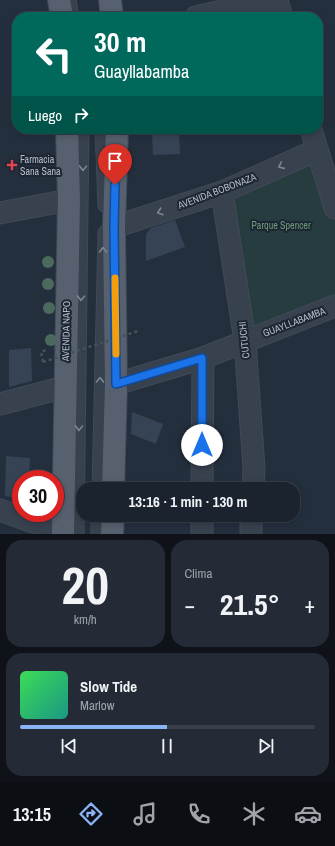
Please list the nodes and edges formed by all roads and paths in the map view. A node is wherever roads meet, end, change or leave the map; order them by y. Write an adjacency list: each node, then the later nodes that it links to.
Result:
1 (59, 0): 6 (main road)
2 (70, 0): 7 (lane)
3 (110, 0): 8 (main road)
4 (269, 0): 9 (street)
5 (277, 0): 10 (street)
6 (61, 12)
7 (72, 12)
8 (111, 12)
9 (217, 12)
10 (281, 12)
11 (67, 134): 18 (main road, AVENIDA NAPO)
12 (83, 134): 39 (lane, one-way to 39)
13 (102, 134): 30 (lane, one-way to 13)
14 (117, 134): 21 (main road)
15 (312, 134): 16 (street)
16 (317, 150): 17 (street, AVENIDA BOBONAZA, one-way to 17); 19 (street)
17 (222, 192): 21 (street, AVENIDA BOBONAZA, one-way to 21); 24 (street, CUTUCHI)
18 (69, 200): 20 (street); 28 (main road, AVENIDA NAPO)
19 (335, 208)
20 (0, 213)
21 (114, 227): 27 (main road)
22 (335, 306): 24 (street, GUAYLLABAMBA)
23 (138, 331): 25 (path, bridge)
24 (245, 341): 26 (street, GUAYLLABAMBA); 33 (street, CUTUCHI)
25 (41, 352)
26 (202, 358): 27 (street, GUAYLLABAMBA); 32 (street)
27 (116, 384): 31 (main road)
28 (65, 387): 29 (street); 39 (main road, AVENIDA NAPO)
29 (0, 404)
30 (98, 482)
31 (113, 482)
32 (202, 482)
33 (253, 482)
34 (0, 510): 39 (street)
35 (98, 522): 40 (lane)
36 (113, 522): 41 (main road)
37 (202, 522): 42 (street)
38 (251, 522): 43 (street)
39 (68, 534)
40 (97, 534)
41 (112, 534)
42 (202, 534)
43 (251, 534)

